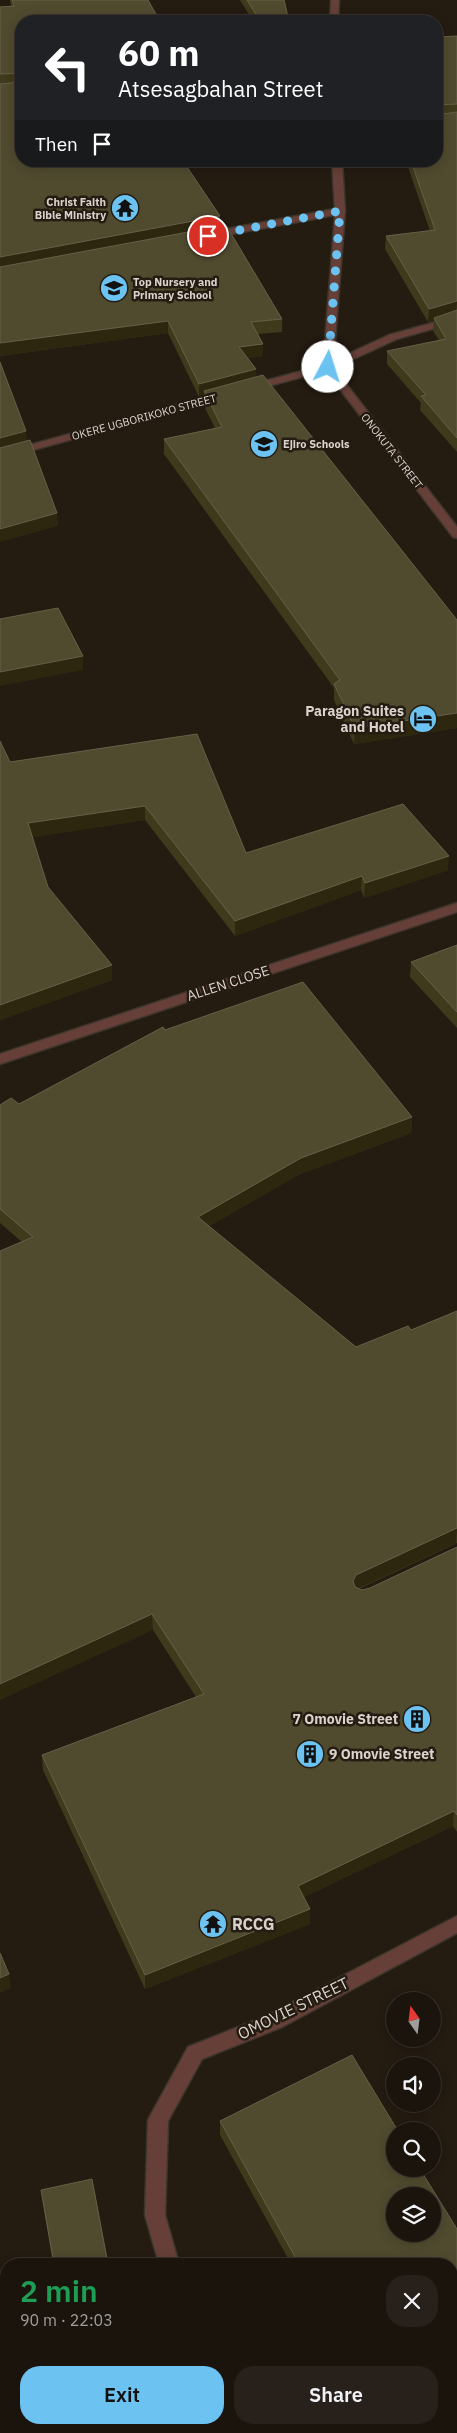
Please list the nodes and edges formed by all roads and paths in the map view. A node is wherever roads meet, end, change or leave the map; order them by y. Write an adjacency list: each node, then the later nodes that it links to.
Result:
1 (335, 0): 2 (street)
2 (334, 15)
3 (338, 167): 4 (street)
4 (340, 211): 5 (street); 7 (street)
5 (194, 238)
6 (457, 319): 7 (street, OKERE UGBORIKOKO STREET)
7 (328, 367): 8 (street, OKERE UGBORIKOKO STREET); 9 (street, ONOKUTA STREET)
8 (0, 456)
9 (457, 535)
10 (457, 907): 11 (street, ALLEN CLOSE)
11 (0, 1060)
12 (457, 1924): 13 (street, OMOVIE STREET)
13 (168, 2258)

